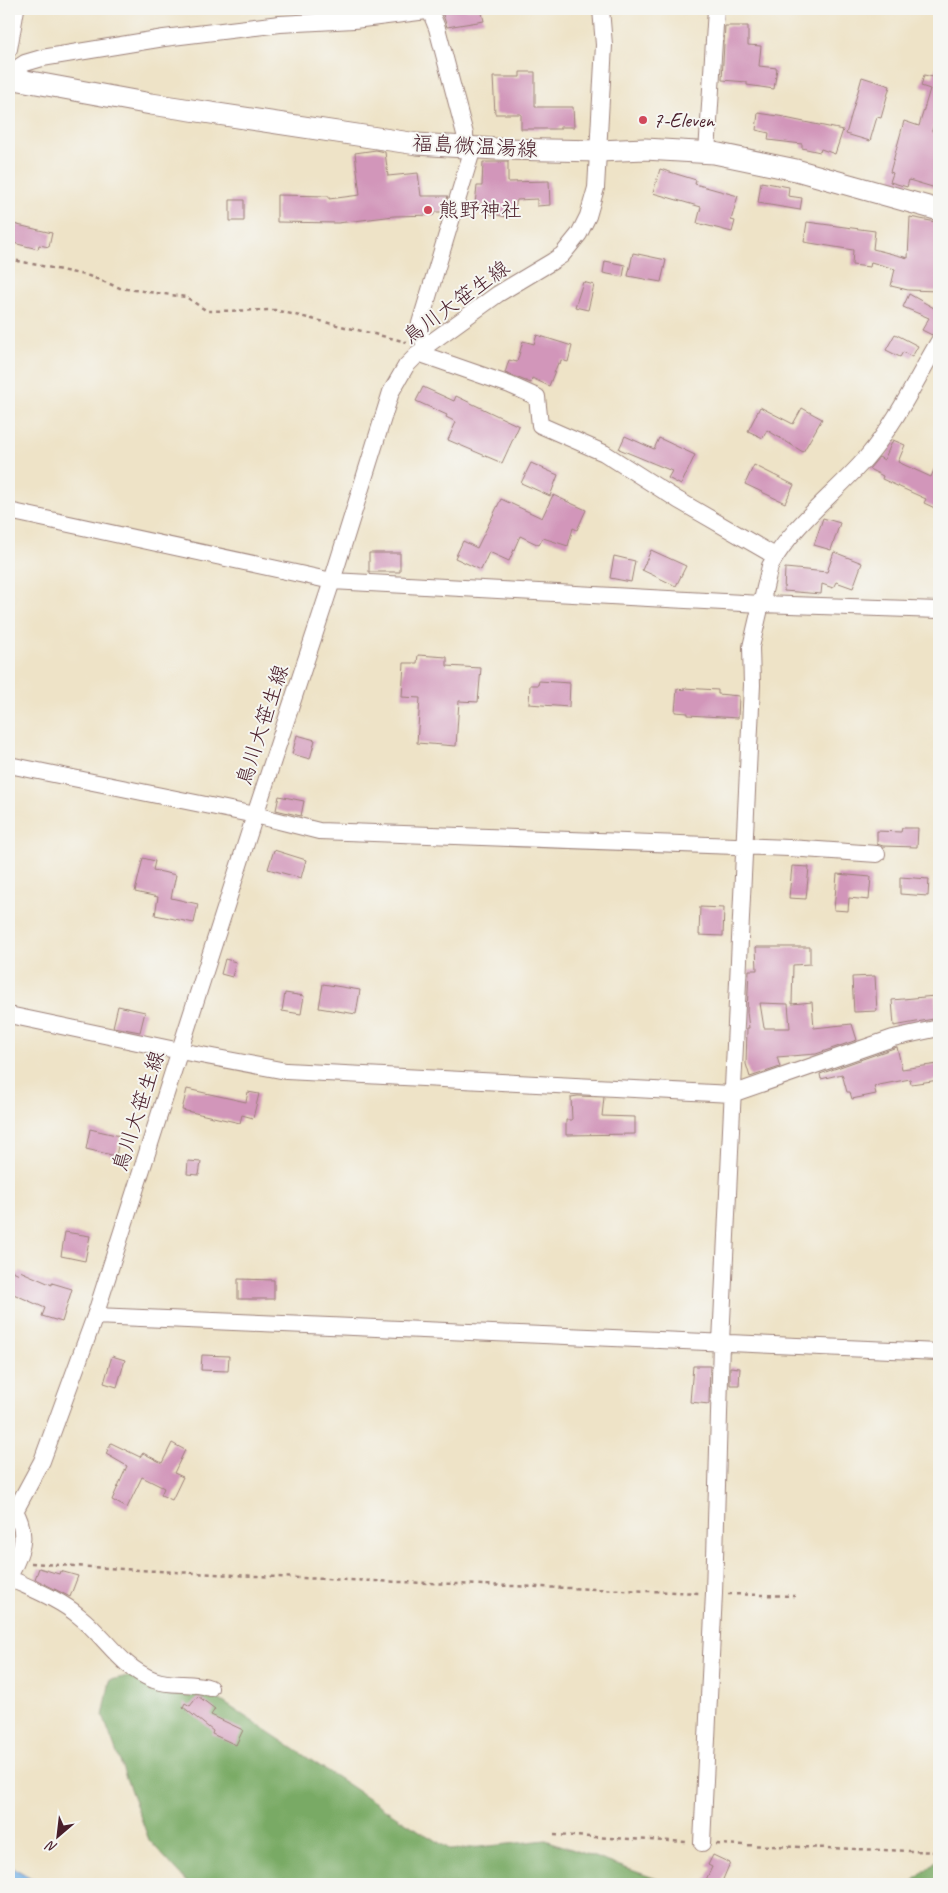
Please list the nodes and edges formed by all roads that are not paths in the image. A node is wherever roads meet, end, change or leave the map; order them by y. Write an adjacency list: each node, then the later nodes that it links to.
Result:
1 (16, 9): 4 (street)
2 (601, 9): 7 (street, 鳥川大笹生線)
3 (716, 9): 8 (street)
4 (9, 48)
5 (11, 79): 6 (main road, 福島微温湯線); 6 (street)
6 (469, 148): 7 (main road, 福島微温湯線); 11 (street)
7 (599, 151): 8 (main road, 福島微温湯線); 11 (street, 鳥川大笹生線)
8 (707, 152): 9 (main road, 福島微温湯線)
9 (939, 210)
10 (939, 341): 13 (street)
11 (422, 349): 13 (street); 14 (street, 鳥川大笹生線)
12 (9, 511): 14 (street)
13 (776, 556): 15 (street)
14 (332, 581): 15 (street); 18 (street, 鳥川大笹生線)
15 (761, 604): 16 (street); 19 (street)
16 (939, 610)
17 (9, 765): 18 (street)
18 (255, 815): 19 (street); 23 (street, 鳥川大笹生線)
19 (744, 846): 20 (street); 24 (street)
20 (877, 854)
21 (9, 1015): 23 (street)
22 (939, 1028): 24 (street)
23 (180, 1051): 24 (street); 25 (street, 鳥川大笹生線)
24 (732, 1094): 26 (street)
25 (95, 1316): 26 (street); 28 (street, 鳥川大笹生線)
26 (721, 1342): 27 (street); 31 (street)
27 (939, 1352)
28 (12, 1515): 29 (street)
29 (9, 1578): 30 (street)
30 (210, 1688)
31 (702, 1843)

